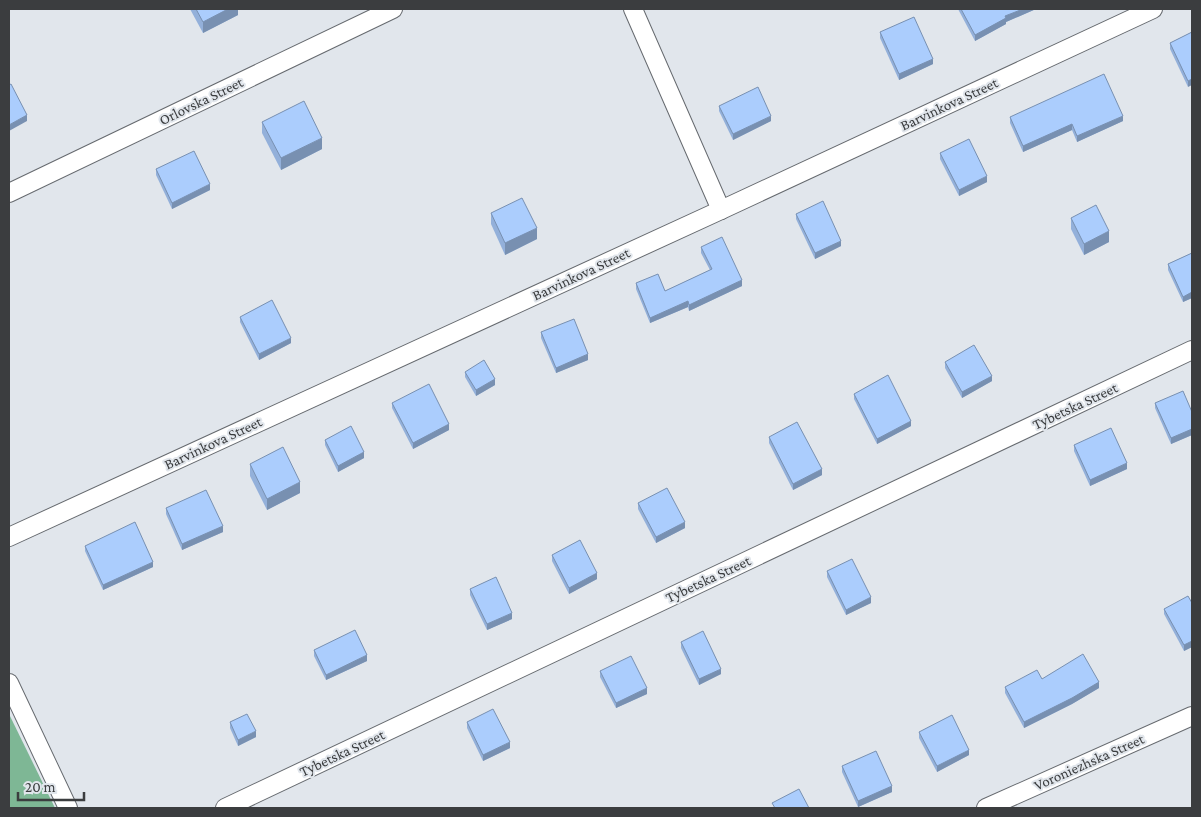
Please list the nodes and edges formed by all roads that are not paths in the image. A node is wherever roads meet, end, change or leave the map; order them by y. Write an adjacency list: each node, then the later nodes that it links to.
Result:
1 (393, 9): 4 (street, Orlovska Street)
2 (632, 9): 5 (street)
3 (1153, 9): 5 (street, Barvinkova Street)
4 (9, 193)
5 (721, 210): 7 (street, Barvinkova Street)
6 (1192, 350): 11 (street, Tybetska Street)
7 (9, 538)
8 (9, 683): 10 (street)
9 (1192, 716): 12 (street, Voroniezhska Street)
10 (68, 808)
11 (225, 808)
12 (986, 808)

